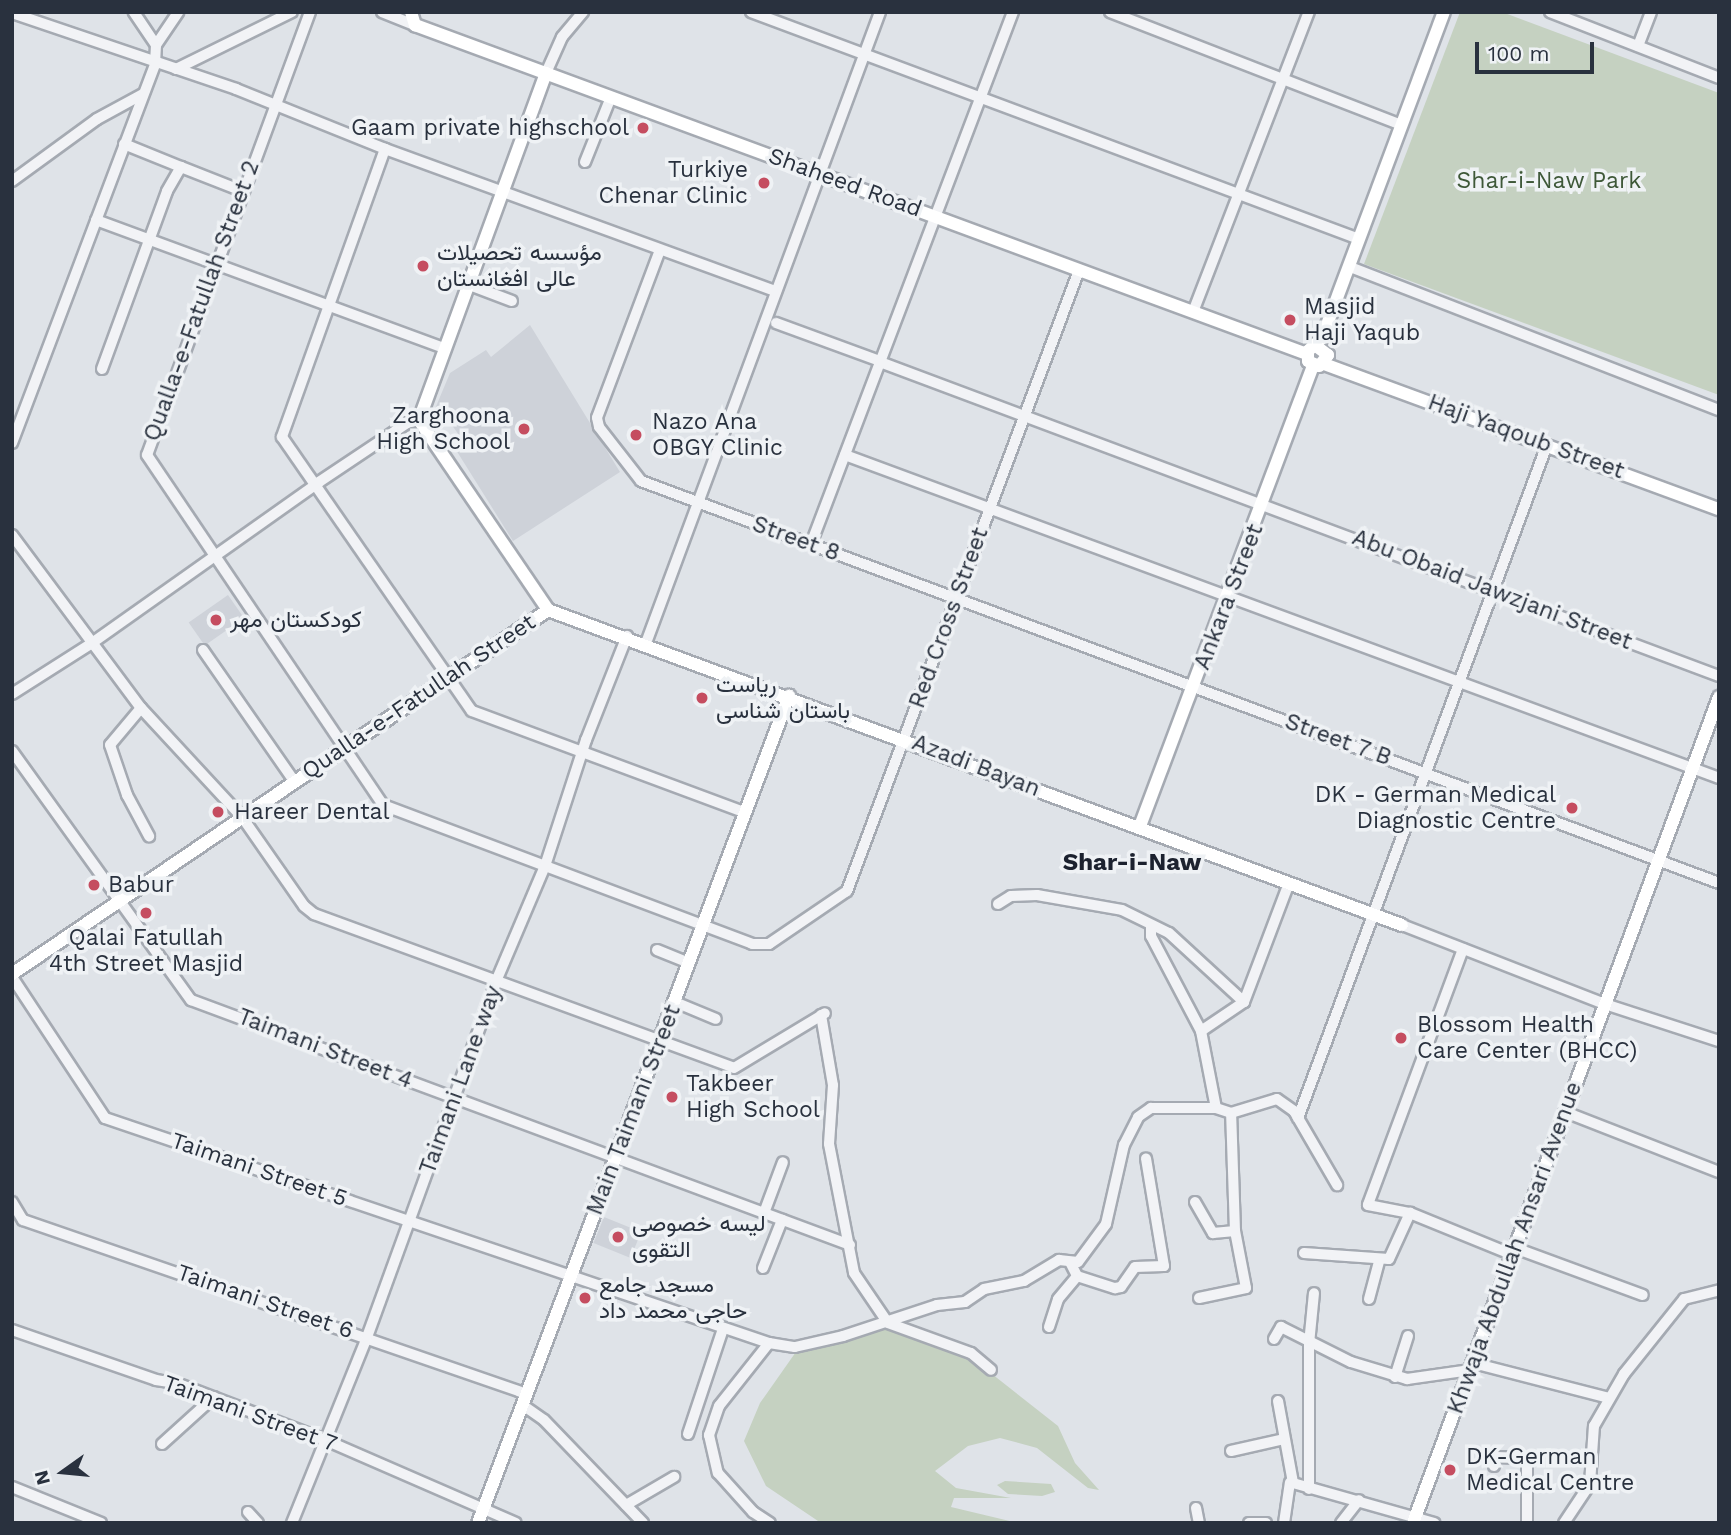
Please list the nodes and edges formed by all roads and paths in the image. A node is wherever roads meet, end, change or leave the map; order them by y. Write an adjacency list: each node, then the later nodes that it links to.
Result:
1 (134, 12): 17 (street)
2 (178, 12): 17 (street)
3 (292, 12): 21 (street)
4 (310, 12): 28 (street, Qualla-e-Fatullah Street 2)
5 (382, 12): 16 (street, Shaheed Road)
6 (583, 12): 22 (street)
7 (751, 12): 19 (street)
8 (880, 12): 19 (street)
9 (1013, 12): 26 (street)
10 (1110, 12): 24 (street)
11 (1309, 12): 24 (street)
12 (1444, 12): 29 (main road, Ankara Street)
13 (1550, 12): 18 (street)
14 (1651, 12): 18 (street)
15 (12, 13): 20 (street)
16 (413, 19): 22 (main road, Shaheed Road)
17 (156, 45): 20 (street)
18 (1638, 46): 23 (street)
19 (864, 55): 26 (street); 34 (street)
20 (155, 64): 21 (street); 25 (street)
21 (176, 69): 28 (street)
22 (546, 73): 27 (main road, Shaheed Road); 37 (main road)
23 (1719, 78)
24 (1283, 80): 29 (street); 38 (street)
25 (143, 94): 30 (street); 35 (street)
26 (982, 95): 38 (street); 39 (street)
27 (611, 97): 32 (street); 34 (main road, Shaheed Road)
28 (276, 104): 31 (street); 36 (street, Qualla-e-Fatullah Street 2)
29 (1402, 125): 42 (main road, Ankara Street)
30 (124, 144): 33 (street); 40 (street)
31 (385, 149): 37 (street); 50 (street)
32 (585, 162)
33 (181, 167): 36 (street); 41 (street)
34 (820, 174): 39 (main road, Shaheed Road); 48 (street)
35 (12, 181)
36 (242, 191): 44 (street, Qualla-e-Fatullah Street 2)
37 (501, 192): 43 (street); 47 (main road)
38 (1240, 195): 42 (street); 51 (street)
39 (936, 217): 46 (main road, Shaheed Road); 55 (street)
40 (96, 220): 41 (street); 60 (street)
41 (150, 239): 44 (street); 56 (street)
42 (1359, 239): 45 (main road, Ankara Street)
43 (660, 250): 48 (street); 64 (street, Street 8)
44 (215, 265): 50 (street); 70 (street, Qualla-e-Fatullah Street 2)
45 (1350, 267): 54 (main road, Ankara Street); 57 (street)
46 (1079, 270): 51 (main road, Shaheed Road); 58 (street, Red Cross Street)
47 (467, 284): 49 (street); 53 (main road)
48 (776, 292): 64 (street)
49 (512, 301)
50 (328, 306): 53 (street); 63 (street)
51 (1194, 312): 54 (main road, Shaheed Road)
52 (776, 323): 55 (street, Abu Obaid Jawzjani Street)
53 (444, 348): 59 (main road)
54 (1319, 359): 61 (main road, Haji Yaqoub Street); 65 (main road, Ankara Street)
55 (880, 362): 58 (street, Abu Obaid Jawzjani Street); 62 (street)
56 (102, 369)
57 (1719, 410)
58 (1027, 414): 65 (street, Abu Obaid Jawzjani Street); 67 (street, Red Cross Street)
59 (419, 420): 63 (street); 74 (main road, Qualla-e-Fatullah Street)
60 (12, 443)
61 (1547, 445): 66 (main road, Haji Yaqoub Street); 71 (street)
62 (845, 455): 67 (street); 69 (street)
63 (314, 485): 70 (street); 80 (street)
64 (698, 503): 69 (street, Street 8); 77 (street)
65 (1264, 504): 71 (street, Abu Obaid Jawzjani Street); 72 (main road, Ankara Street)
66 (1719, 509)
67 (989, 510): 72 (street); 73 (street, Red Cross Street)
68 (12, 535): 76 (street)
69 (811, 544): 73 (street, Street 8)
70 (217, 555): 76 (street); 88 (street, Qualla-e-Fatullah Street 2)
71 (1493, 589): 79 (street, Abu Obaid Jawzjani Street); 81 (street)
72 (1229, 594): 81 (street); 82 (main road, Ankara Street)
73 (956, 599): 82 (street, Street 8); 87 (street, Red Cross Street)
74 (548, 610): 75 (main road, Azadi Bayan); 80 (main road, Qualla-e-Fatullah Street)
75 (627, 636): 77 (main road, Azadi Bayan); 90 (street, Taimani Lane way)
76 (92, 643): 83 (street); 86 (street)
77 (646, 643): 84 (main road, Azadi Bayan)
78 (203, 650): 94 (street)
79 (1719, 676)
80 (447, 678): 88 (main road, Qualla-e-Fatullah Street); 90 (street)
81 (1463, 680): 91 (street); 92 (street)
82 (1193, 688): 92 (street, Street 7 B); 97 (main road, Ankara Street)
83 (12, 694)
84 (789, 696): 87 (main road, Azadi Bayan); 95 (main road, Main Taimani Street)
85 (1719, 697): 91 (main road, Khwaja Abdullah Ansari Avenue)
86 (141, 708): 96 (street); 98 (street)
87 (904, 739): 97 (main road, Azadi Bayan); 107 (street, Red Cross Street)
88 (347, 746): 94 (main road, Qualla-e-Fatullah Street); 100 (street, Qualla-e-Fatullah Street 2)
89 (12, 751): 103 (street, Taimani Street 4)
90 (583, 751): 95 (street); 100 (street, Taimani Lane way)
91 (1693, 768): 93 (street); 99 (main road, Khwaja Abdullah Ansari Avenue)
92 (1429, 773): 99 (street, Street 7 B); 105 (street)
93 (1719, 778)
94 (294, 781): 96 (main road, Qualla-e-Fatullah Street)
95 (746, 813): 107 (main road, Main Taimani Street)
96 (242, 817): 103 (main road, Qualla-e-Fatullah Street); 113 (street)
97 (1140, 826): 101 (main road, Azadi Bayan)
98 (149, 836)
99 (1659, 860): 102 (street, Street 7 B); 116 (main road, Khwaja Abdullah Ansari Avenue)
100 (545, 866): 107 (street, Red Cross Street); 113 (street, Taimani Lane way)
101 (1289, 883): 105 (main road, Azadi Bayan); 115 (street)
102 (1719, 883)
103 (118, 902): 112 (main road, Qualla-e-Fatullah Street); 121 (street, Taimani Street 4)
104 (998, 904): 108 (street)
105 (1372, 914): 106 (main road, Azadi Bayan); 125 (street)
106 (1402, 925): 109 (street)
107 (703, 926): 111 (main road, Main Taimani Street)
108 (1151, 926): 115 (street); 118 (street)
109 (1463, 948): 116 (street); 134 (street)
110 (657, 950): 111 (street)
111 (689, 963): 114 (main road, Main Taimani Street)
112 (12, 976): 135 (street, Taimani Street 5)
113 (497, 979): 119 (street); 121 (street, Taimani Lane way)
114 (675, 1002): 117 (street); 119 (main road, Main Taimani Street)
115 (1244, 1002): 118 (street)
116 (1605, 1004): 120 (street); 123 (main road, Khwaja Abdullah Ansari Avenue)
117 (716, 1019)
118 (1201, 1031): 122 (street)
119 (661, 1040): 126 (main road, Main Taimani Street); 138 (street)
120 (1719, 1041)
121 (455, 1100): 126 (street, Taimani Street 4); 135 (street, Taimani Lane way)
122 (1216, 1108): 124 (street); 142 (street)
123 (1565, 1112): 129 (street); 139 (main road, Khwaja Abdullah Ansari Avenue)
124 (1231, 1113): 125 (street); 137 (street)
125 (1298, 1118): 130 (street)
126 (615, 1157): 133 (street, Taimani Street 4); 145 (main road, Main Taimani Street)
127 (1146, 1159): 144 (street)
128 (783, 1162): 133 (street)
129 (1719, 1172)
130 (1337, 1185)
131 (12, 1202): 156 (street, Taimani Street 6)
132 (1195, 1202): 137 (street)
133 (764, 1213): 136 (street, Taimani Street 4)
134 (1410, 1213): 139 (street); 141 (street)
135 (410, 1220): 145 (street, Taimani Street 5); 156 (street, Taimani Lane way)
136 (782, 1220): 138 (street, Taimani Street 4); 143 (street)
137 (1235, 1231): 149 (street)
138 (850, 1245): 151 (street)
139 (1514, 1252): 148 (street); 160 (main road, Khwaja Abdullah Ansari Avenue)
140 (1304, 1253): 141 (street)
141 (1379, 1261): 150 (street)
142 (1071, 1264): 144 (street); 151 (street, Taimani Street 5)
143 (763, 1268)
144 (1077, 1276): 152 (street)
145 (572, 1278): 153 (street, Taimani Street 5); 165 (main road, Main Taimani Street)
146 (1719, 1290): 164 (street)
147 (1314, 1293): 159 (street)
148 (1643, 1295)
149 (1199, 1298)
150 (1369, 1299)
151 (888, 1323): 158 (street, Taimani Street 5); 161 (street)
152 (1049, 1327)
153 (723, 1329): 158 (street, Taimani Street 5); 167 (street)
154 (12, 1330): 163 (street, Taimani Street 7)
155 (1408, 1336): 162 (street)
156 (367, 1337): 165 (street, Taimani Street 6); 168 (street, Taimani Lane way)
157 (1274, 1339): 159 (street)
158 (769, 1343): 190 (street)
159 (1309, 1344): 162 (street); 176 (street)
160 (1471, 1366): 162 (street); 164 (street); 182 (main road, Khwaja Abdullah Ansari Avenue)
161 (991, 1370)
162 (1395, 1377)
163 (214, 1397): 168 (street, Taimani Street 7); 170 (street)
164 (1609, 1398): 197 (street)
165 (526, 1400): 178 (street, Taimani Street 6); 179 (main road, Main Taimani Street)
166 (1278, 1401): 169 (street)
167 (688, 1434)
168 (323, 1439): 179 (street, Taimani Street 7); 186 (street, Taimani Lane way)
169 (1283, 1439): 171 (street); 174 (street)
170 (162, 1444)
171 (1231, 1451)
172 (1494, 1466): 196 (street)
173 (674, 1478): 178 (street)
174 (1290, 1482): 176 (street); 193 (street)
175 (12, 1488): 184 (street)
176 (1309, 1489): 177 (street)
177 (1359, 1500): 182 (street); 194 (street)
178 (626, 1505): 189 (street, Taimani Street 6)
179 (484, 1508): 187 (main road, Main Taimani Street); 188 (street, Taimani Street 7)
180 (1196, 1508): 191 (street)
181 (248, 1512): 185 (street)
182 (1415, 1519): 195 (street)
183 (1249, 1522): 192 (street)
184 (101, 1523)
185 (258, 1523)
186 (292, 1523)
187 (478, 1523)
188 (516, 1523)
189 (643, 1523)
190 (770, 1523)
191 (1199, 1523)
192 (1266, 1523)
193 (1284, 1523)
194 (1341, 1523)
195 (1434, 1523)
196 (1527, 1523)
197 (1564, 1523)

